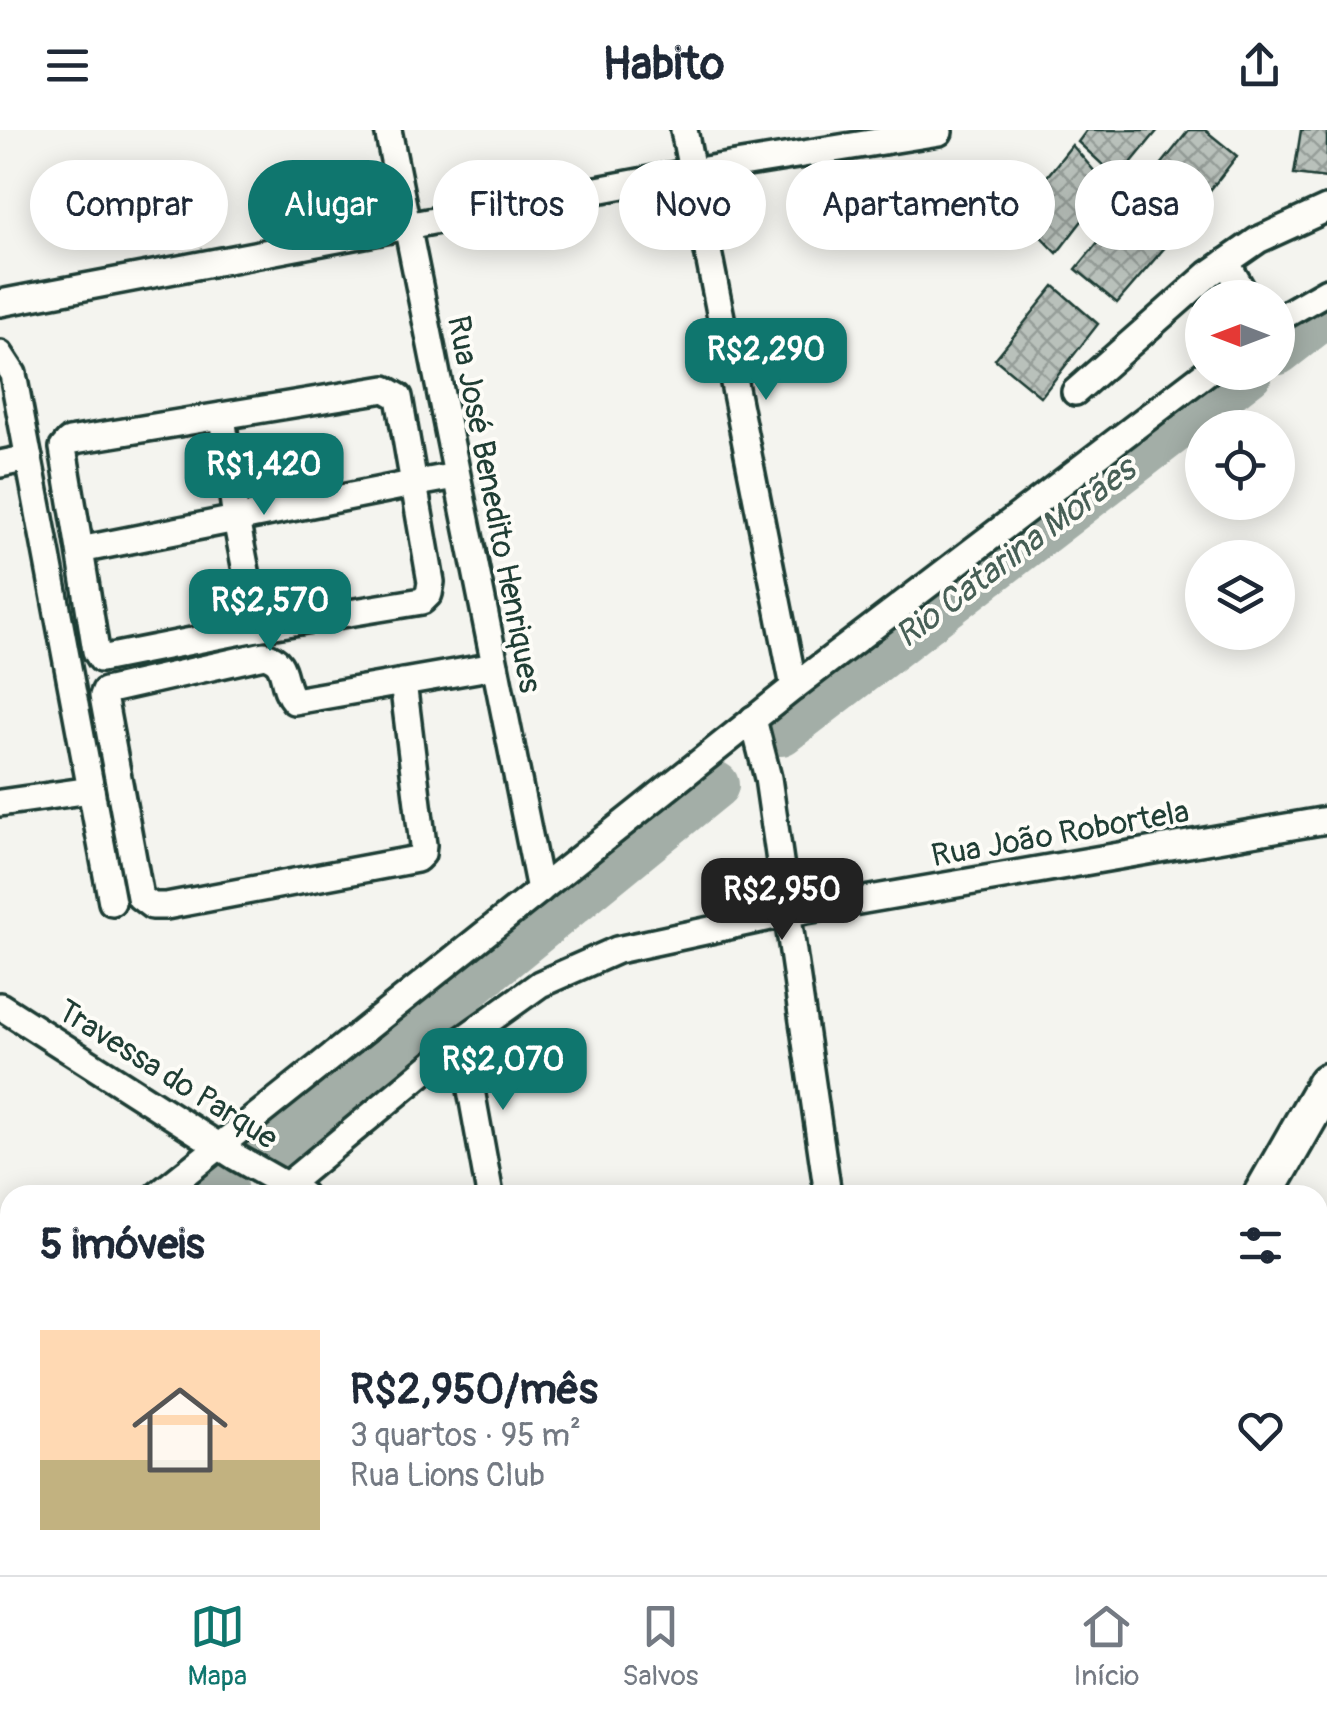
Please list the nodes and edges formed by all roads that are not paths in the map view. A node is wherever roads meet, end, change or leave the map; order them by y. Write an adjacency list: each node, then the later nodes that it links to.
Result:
1 (388, 130): 4 (street, Rua José Benedito Henriques)
2 (684, 130): 5 (street)
3 (939, 132): 6 (street)
4 (393, 160)
5 (690, 160)
6 (766, 160)
7 (619, 186): 9 (street)
8 (1326, 208): 13 (street)
9 (413, 224)
10 (277, 250): 16 (street)
11 (410, 250): 24 (street, Rua José Benedito Henriques)
12 (707, 250): 31 (street)
13 (1226, 262): 14 (street); 20 (street)
14 (1236, 280)
15 (1327, 290): 17 (street)
16 (0, 302)
17 (1295, 309)
18 (0, 354): 22 (street)
19 (1185, 389): 31 (street)
20 (1075, 392)
21 (222, 416): 25 (street); 26 (street); 27 (street)
22 (29, 458): 23 (street); 33 (street)
23 (0, 464)
24 (456, 476): 25 (street); 29 (street, Rua José Benedito Henriques)
25 (412, 484): 26 (street); 28 (street)
26 (236, 519): 27 (street); 28 (street)
27 (80, 550): 28 (street)
28 (257, 628)
29 (494, 666): 30 (street); 36 (street, Rua José Benedito Henriques)
30 (403, 682): 30 (street)
31 (794, 687): 32 (street)
32 (756, 728): 36 (street); 38 (street)
33 (91, 790): 34 (street); 37 (street)
34 (0, 803)
35 (1327, 820): 38 (street, Rua João Robortela)
36 (540, 890): 42 (street)
37 (112, 902)
38 (789, 914): 40 (street, Rua João Robortela); 47 (street)
39 (0, 1006): 42 (street, Travessa do Parque)
40 (462, 1040): 45 (street, Rua João Robortela); 46 (street)
41 (1327, 1083): 48 (street)
42 (228, 1152): 43 (street); 44 (street, Travessa do Parque)
43 (174, 1185)
44 (278, 1185)
45 (286, 1185)
46 (488, 1185)
47 (827, 1185)
48 (1269, 1185)

